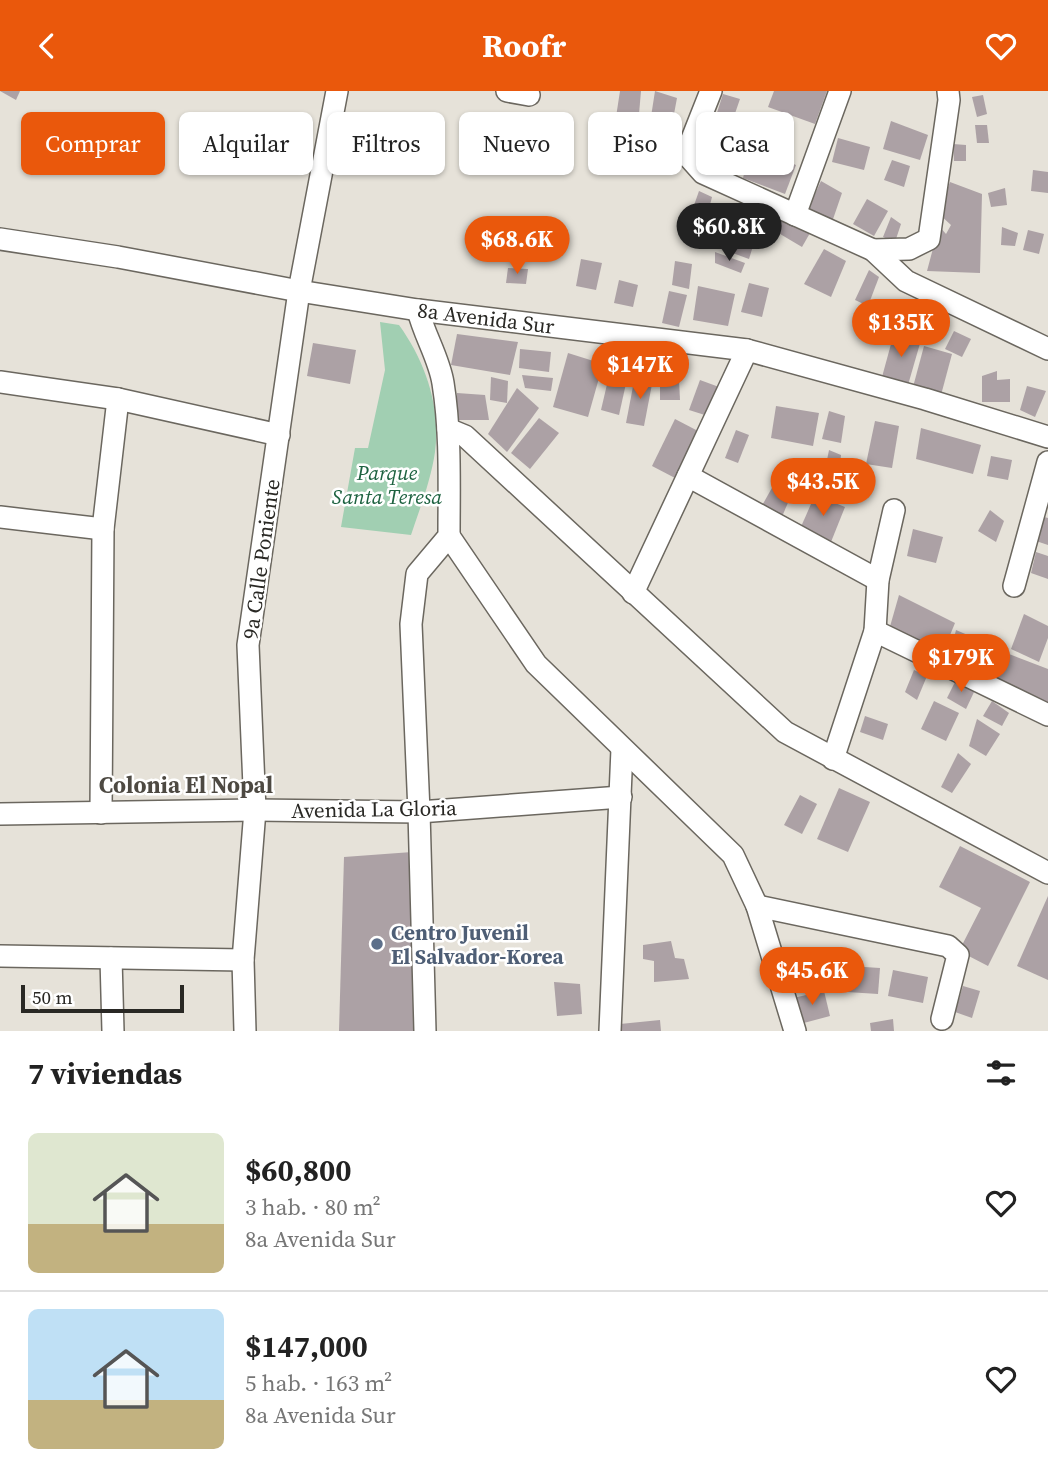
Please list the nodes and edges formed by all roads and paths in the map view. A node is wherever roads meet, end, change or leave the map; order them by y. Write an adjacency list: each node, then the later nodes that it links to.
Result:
1 (337, 91): 10 (street, 9a Calle Poniente)
2 (507, 91): 6 (street)
3 (711, 91): 7 (street)
4 (840, 91): 7 (street)
5 (948, 91): 9 (street)
6 (528, 95)
7 (795, 215): 9 (street)
8 (0, 239): 10 (street, 8a Avenida Sur)
9 (873, 250): 12 (street)
10 (299, 291): 11 (street, 8a Avenida Sur); 17 (street, 9a Calle Poniente)
11 (418, 310): 13 (street, 8a Avenida Sur); 16 (street)
12 (1048, 349)
13 (747, 350): 18 (street, 8a Avenida Sur); 20 (street)
14 (0, 382): 15 (street)
15 (118, 399): 17 (street); 23 (street)
16 (448, 429): 24 (street); 27 (street)
17 (279, 435): 33 (street, 9a Calle Poniente)
18 (1048, 437)
19 (1048, 462): 26 (street)
20 (688, 477): 25 (street); 27 (street)
21 (894, 510): 25 (street)
22 (0, 517): 23 (street)
23 (103, 529): 35 (street)
24 (449, 536): 30 (street); 34 (street)
25 (878, 580): 28 (street)
26 (1014, 586)
27 (633, 593): 31 (street)
28 (875, 631): 29 (street); 31 (street)
29 (1048, 715)
30 (622, 749): 32 (street); 38 (street)
31 (833, 759): 37 (street)
32 (621, 797): 34 (street, Avenida La Gloria); 46 (street)
33 (255, 810): 34 (street, Avenida La Gloria); 35 (street, Avenida La Gloria); 41 (street, 9a Calle Poniente)
34 (419, 812): 45 (street)
35 (101, 813): 36 (street, Avenida La Gloria)
36 (0, 814)
37 (1048, 873)
38 (757, 907): 42 (street); 47 (street)
39 (0, 956): 40 (street)
40 (111, 958): 41 (street); 43 (street)
41 (243, 960): 44 (street, 9a Calle Poniente)
42 (942, 1019)
43 (113, 1031)
44 (245, 1031)
45 (425, 1031)
46 (610, 1031)
47 (795, 1031)

